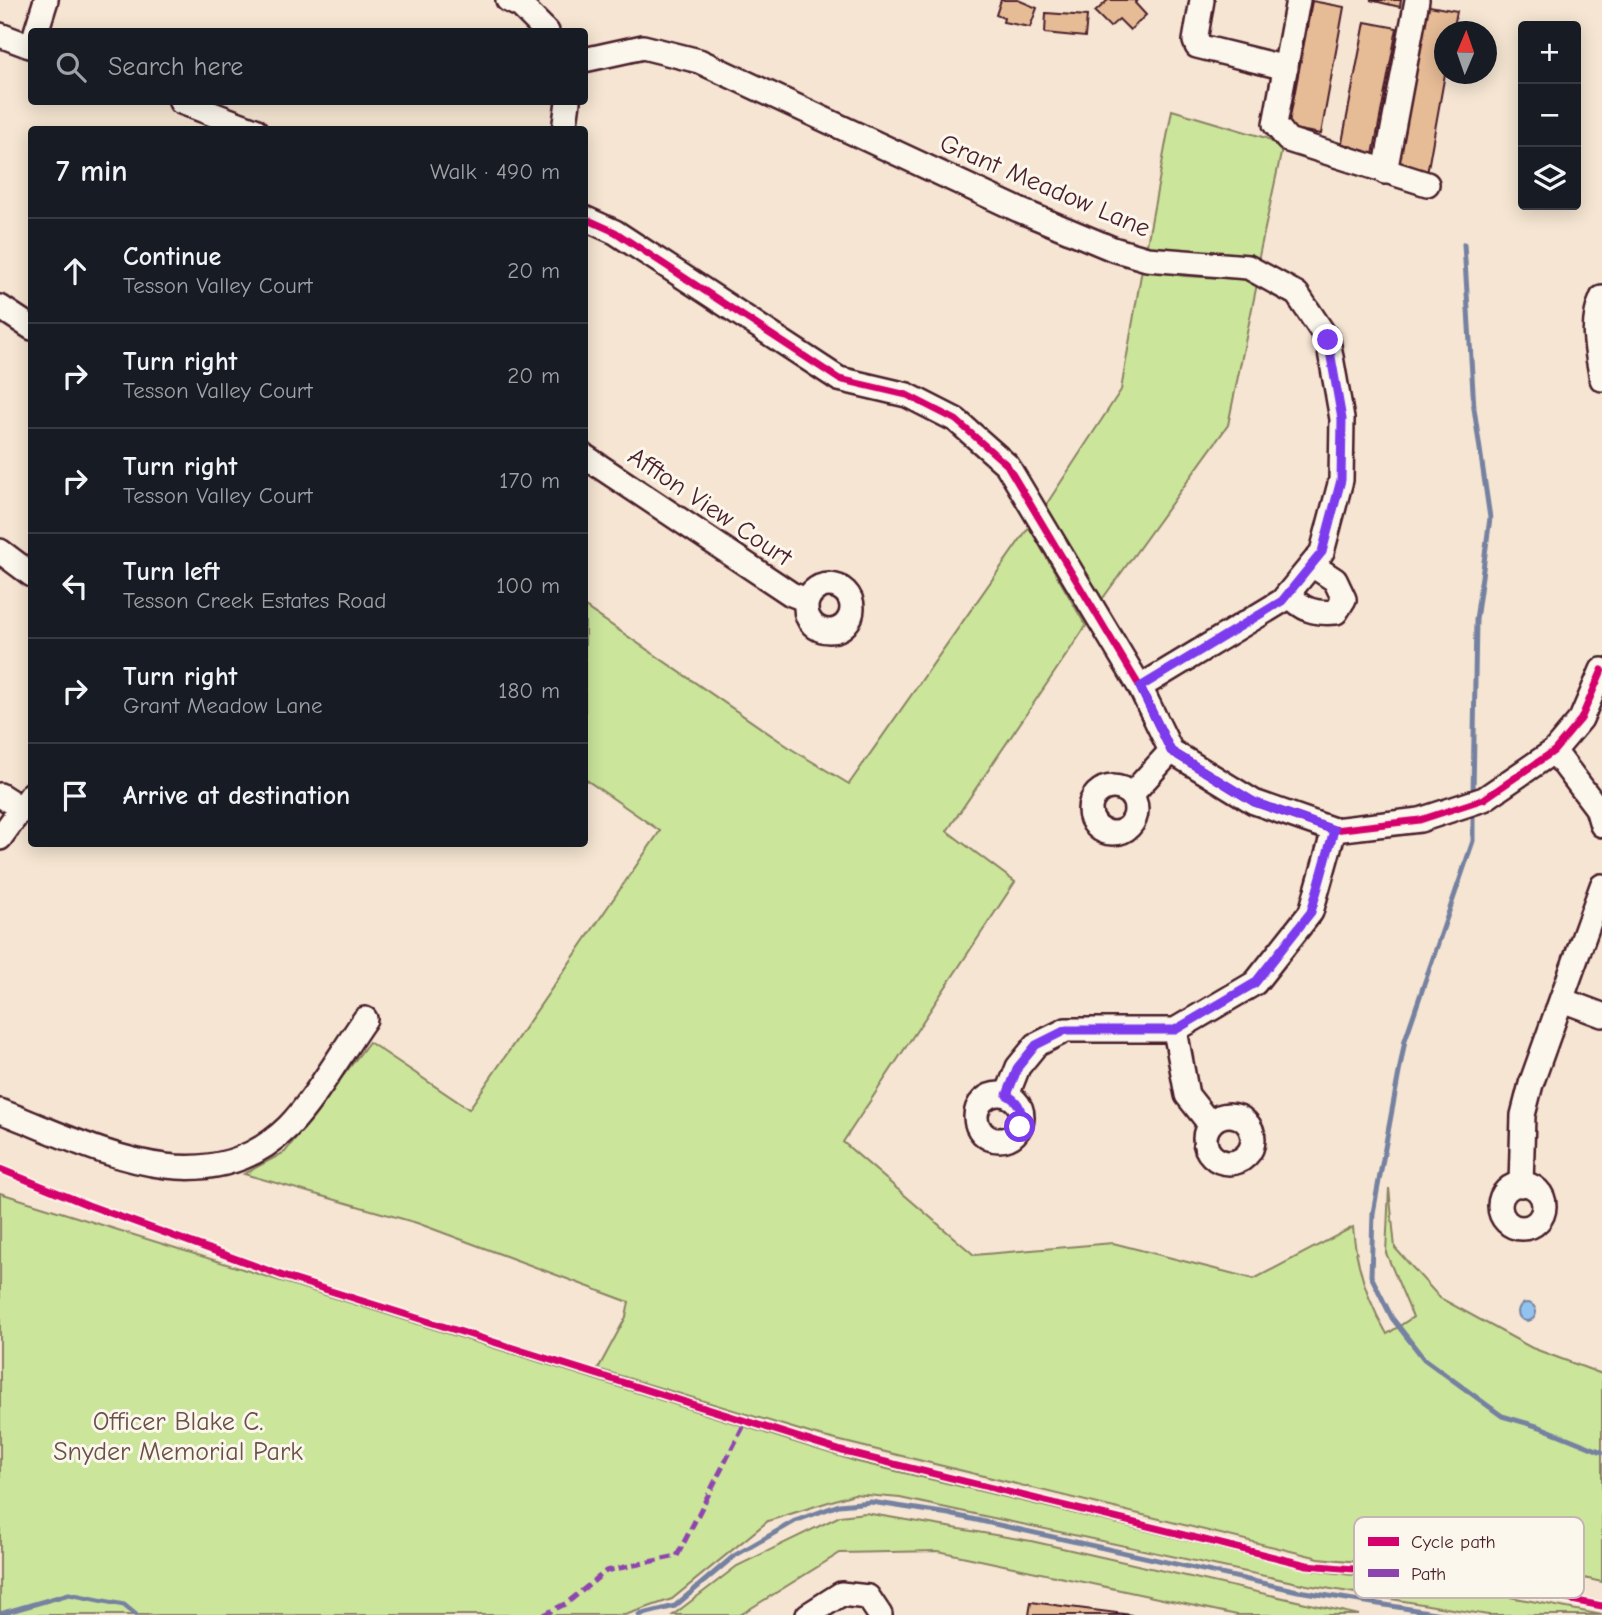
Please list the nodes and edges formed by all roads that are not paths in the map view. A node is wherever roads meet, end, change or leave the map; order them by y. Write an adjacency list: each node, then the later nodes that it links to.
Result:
1 (46, 0): 6 (street)
2 (508, 0): 7 (street)
3 (1202, 0): 11 (street)
4 (1298, 0): 11 (street)
5 (1417, 0): 17 (street)
6 (37, 28)
7 (543, 28)
8 (0, 35): 9 (street)
9 (28, 41)
10 (588, 59): 26 (street, Grant Meadow Lane)
11 (1286, 68): 17 (street)
12 (185, 105): 14 (street)
13 (568, 105): 16 (street)
14 (204, 120): 15 (street)
15 (237, 126)
16 (565, 126)
17 (1385, 172): 18 (street)
18 (1427, 184)
19 (588, 220): 31 (street)
20 (1602, 298): 23 (street)
21 (0, 307): 22 (street)
22 (28, 325)
23 (1602, 379)
24 (588, 459): 29 (street, Affton View Court)
25 (0, 551): 27 (street)
26 (1312, 565): 28 (street, Grant Meadow Lane); 28 (street)
27 (28, 572)
28 (1288, 594): 31 (street, Grant Meadow Lane)
29 (807, 600)
30 (1602, 670): 33 (street)
31 (1140, 687): 32 (street)
32 (1171, 751): 35 (street); 38 (street)
33 (1554, 751): 37 (street); 38 (street)
34 (0, 795): 36 (street)
35 (1131, 795)
36 (27, 801): 39 (street)
37 (1600, 813)
38 (1334, 830): 44 (street)
39 (0, 838)
40 (1602, 886): 41 (street)
41 (1562, 1000): 42 (street); 48 (street)
42 (1602, 1015)
43 (365, 1019): 46 (street)
44 (1175, 1030): 45 (street); 47 (street)
45 (1007, 1095)
46 (0, 1111)
47 (1210, 1124)
48 (1521, 1185)
49 (808, 1615): 50 (street)
50 (880, 1615)

